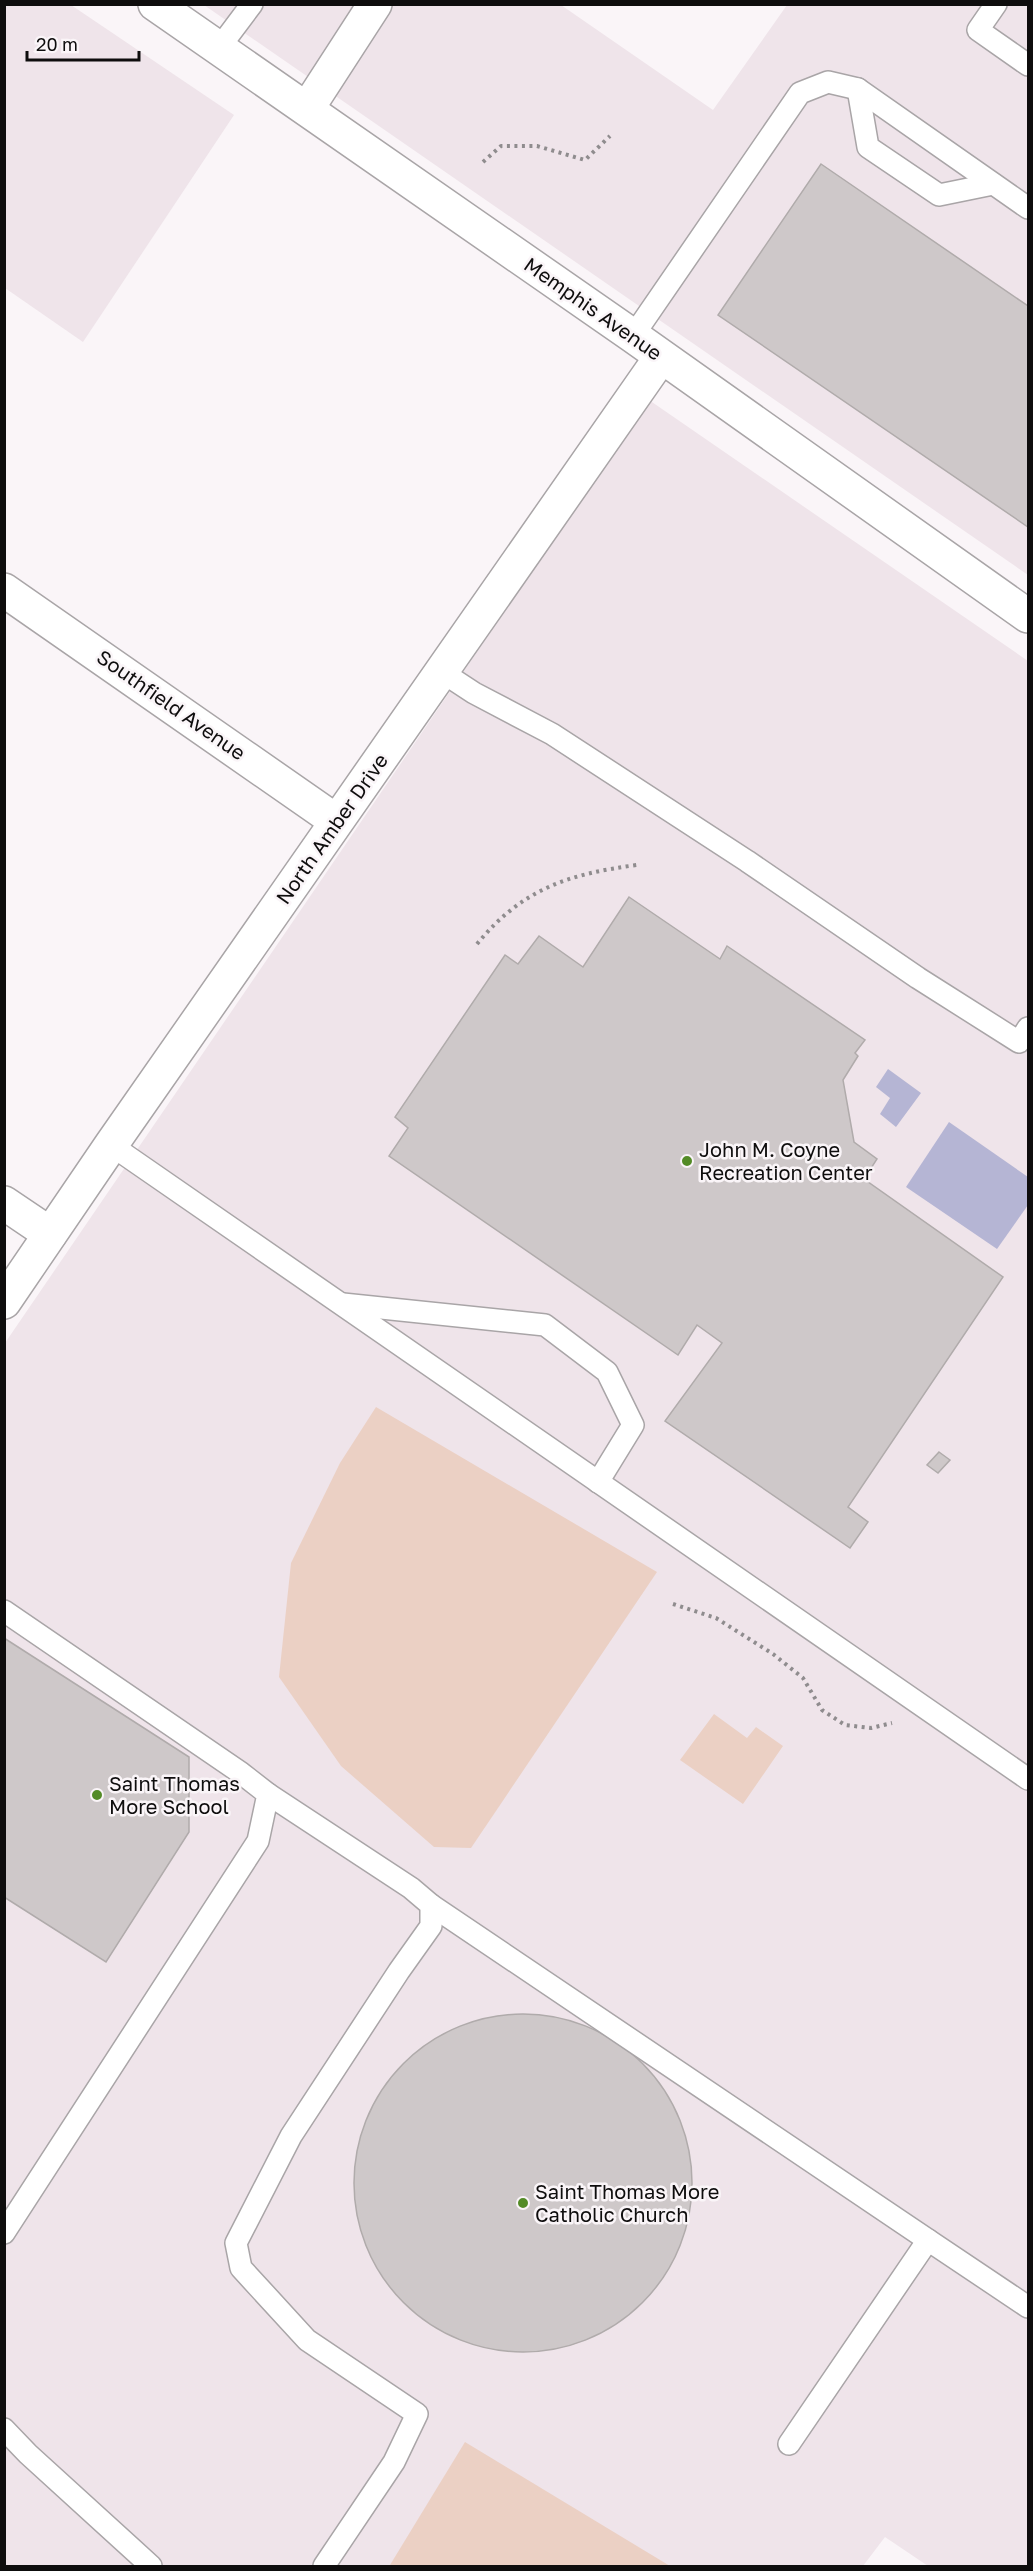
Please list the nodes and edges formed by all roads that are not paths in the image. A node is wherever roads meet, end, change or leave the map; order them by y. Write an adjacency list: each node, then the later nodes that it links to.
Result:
1 (155, 4): 5 (street, Memphis Avenue)
2 (252, 4): 5 (lane)
3 (375, 4): 8 (street)
4 (996, 4): 6 (lane)
5 (219, 48): 8 (street, Memphis Avenue)
6 (1029, 65)
7 (858, 89): 9 (lane); 9 (lane); 11 (lane)
8 (307, 110): 11 (street, Memphis Avenue)
9 (993, 184): 10 (lane)
10 (1029, 208)
11 (633, 336): 12 (street, Memphis Avenue)
12 (661, 357): 14 (street, Memphis Avenue); 15 (street, North Amber Drive)
13 (4, 590): 16 (street, Southfield Avenue)
14 (1029, 616)
15 (442, 672): 16 (street, North Amber Drive); 17 (lane)
16 (336, 821): 18 (street, North Amber Drive)
17 (1029, 1028)
18 (111, 1145): 20 (street, North Amber Drive); 22 (lane)
19 (4, 1203): 20 (street)
20 (50, 1234): 21 (street, North Amber Drive)
21 (4, 1302)
22 (340, 1304): 23 (lane); 23 (lane)
23 (598, 1482): 25 (lane)
24 (4, 1611): 26 (lane)
25 (1029, 1779)
26 (268, 1794): 27 (lane); 28 (lane)
27 (431, 1905): 29 (lane); 34 (lane)
28 (4, 2233)
29 (928, 2240): 30 (lane); 32 (lane)
30 (1029, 2307)
31 (4, 2429): 33 (lane)
32 (789, 2444)
33 (151, 2566)
34 (324, 2566)

